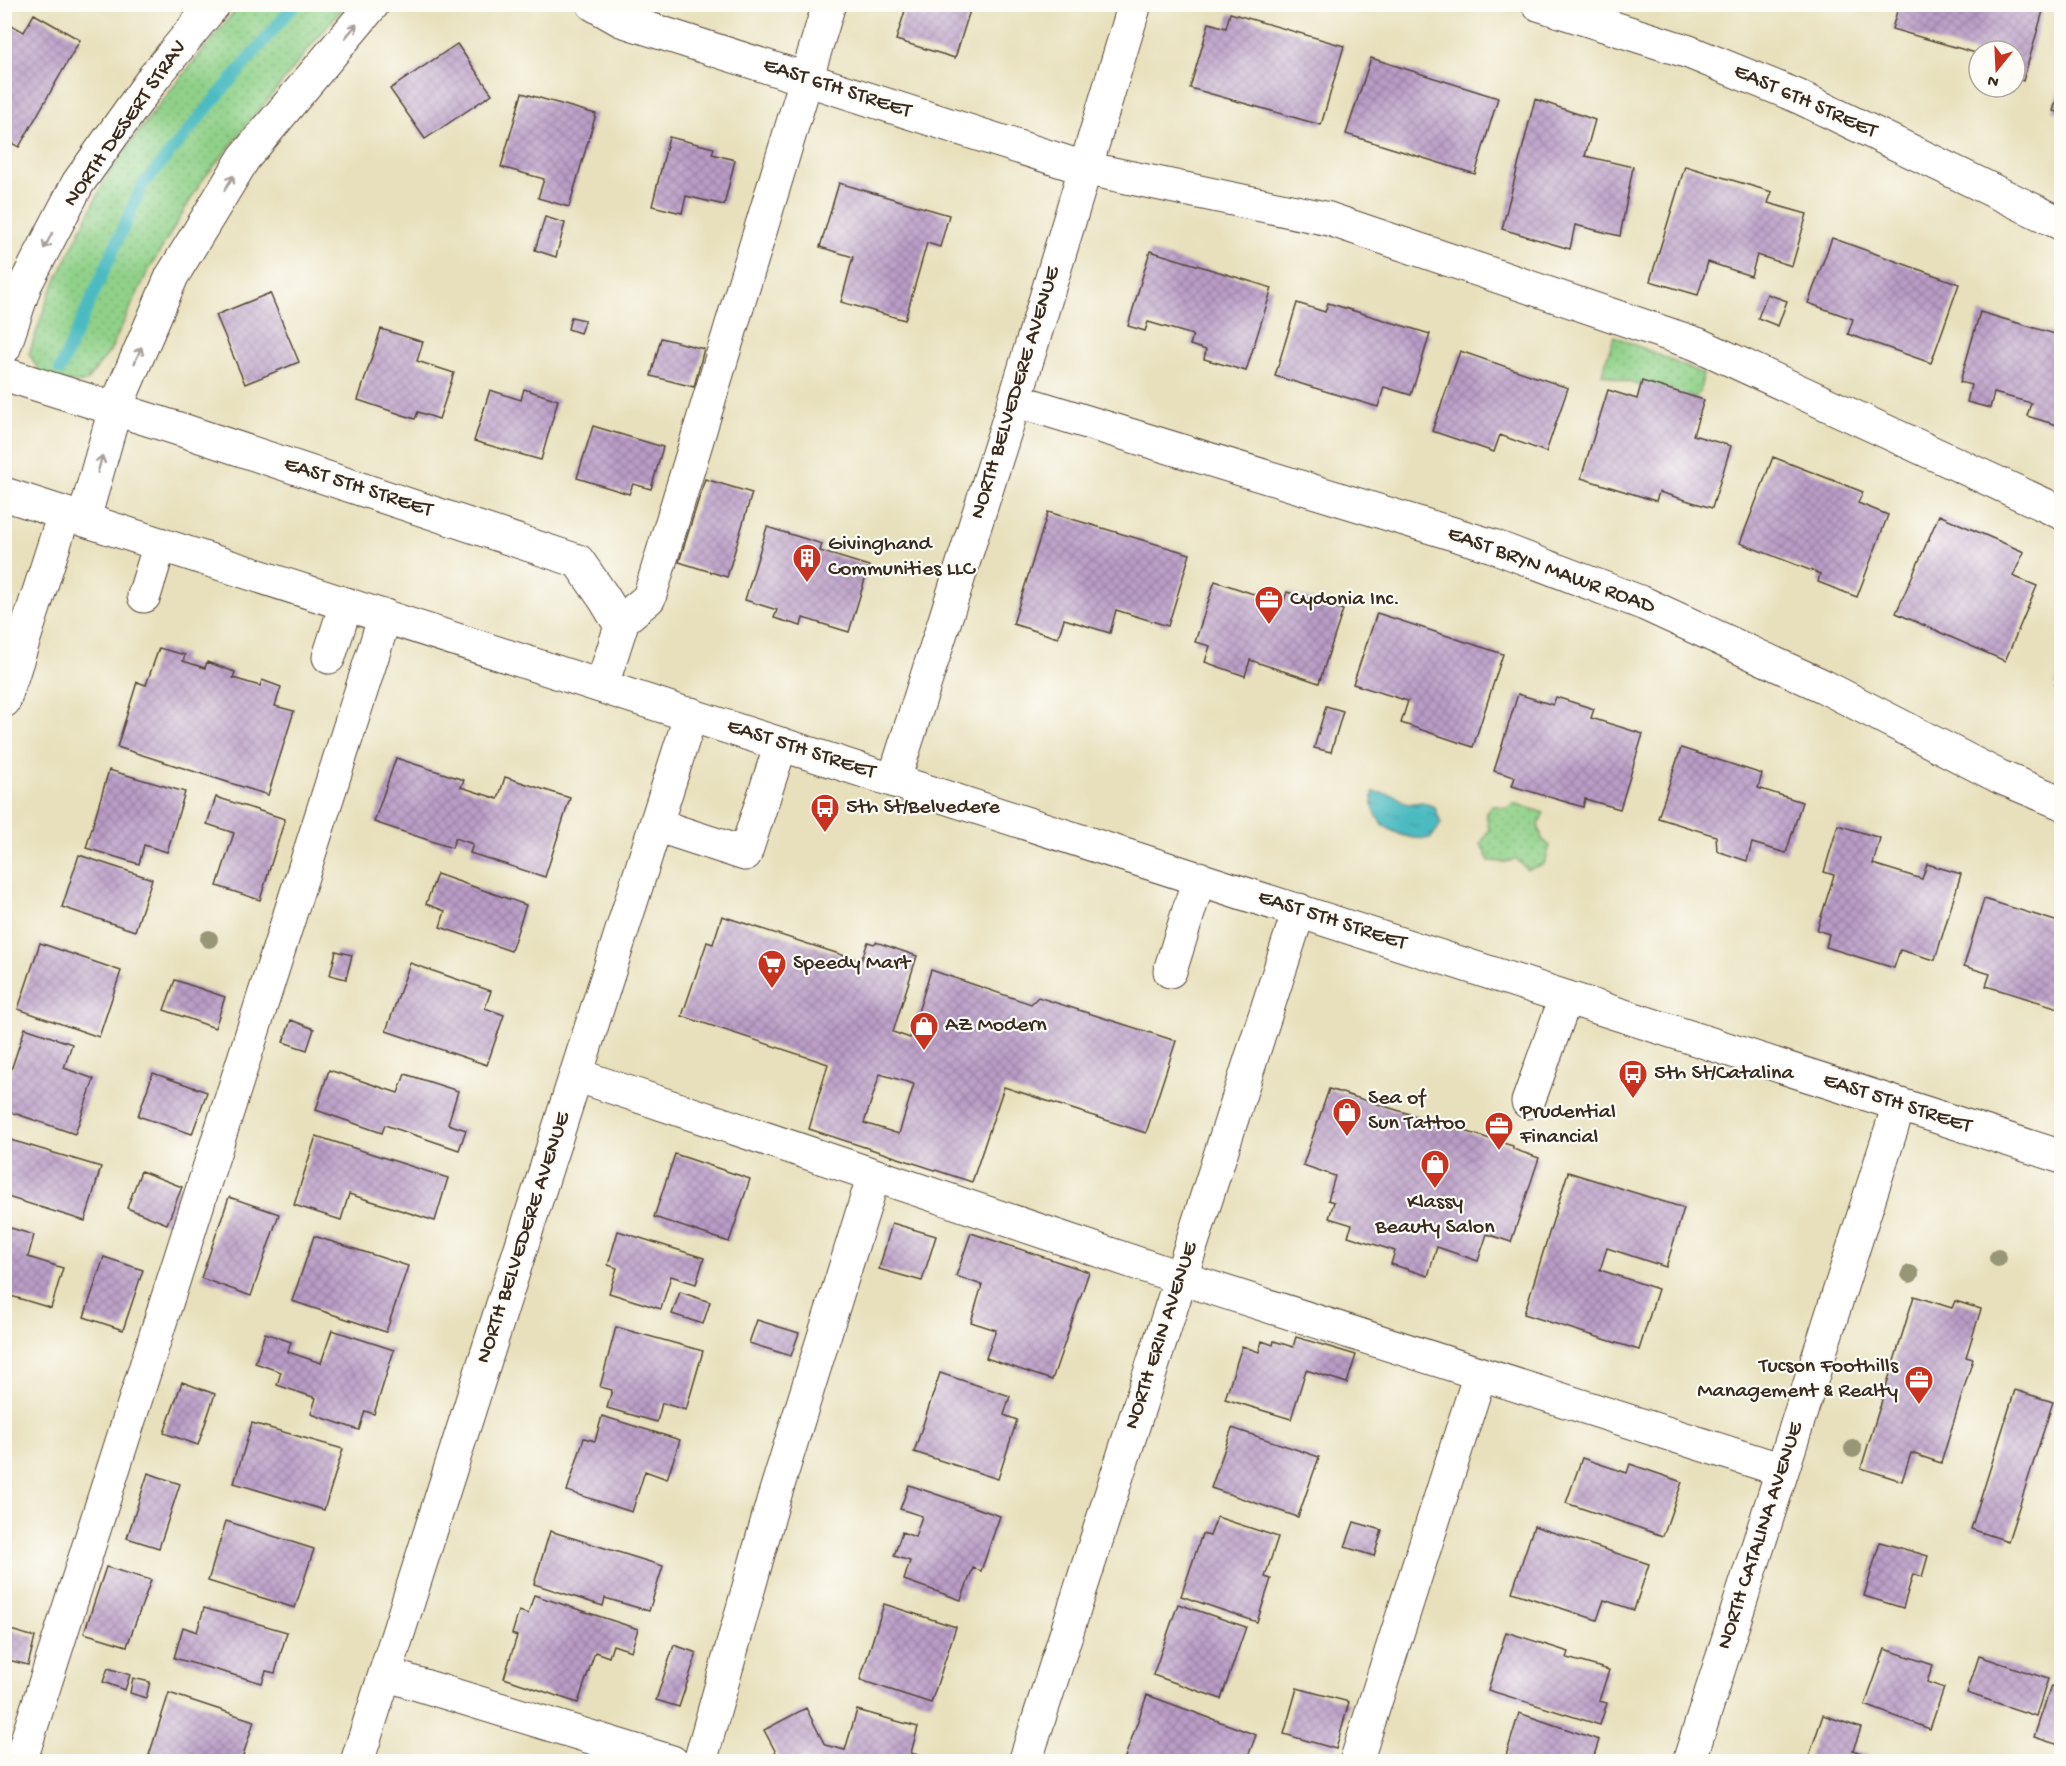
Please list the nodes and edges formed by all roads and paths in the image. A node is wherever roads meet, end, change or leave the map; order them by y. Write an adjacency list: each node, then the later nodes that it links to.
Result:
1 (214, 4): 10 (street, NORTH DESERT STRAV, one-way to 10)
2 (373, 4): 13 (street, one-way to 2)
3 (593, 4): 7 (street, EAST 6TH STREET)
4 (829, 4): 7 (street)
5 (1135, 4): 8 (street, NORTH BELVEDERE AVENUE)
6 (1538, 4): 9 (street, EAST 6TH STREET)
7 (806, 80): 8 (street, EAST 6TH STREET); 21 (street)
8 (1084, 168): 12 (street, NORTH BELVEDERE AVENUE); 15 (street, EAST 6TH STREET)
9 (2061, 224)
10 (4, 348)
11 (4, 374): 13 (street, EAST 5TH STREET)
12 (1015, 400): 27 (street, NORTH BELVEDERE AVENUE); 28 (street, EAST BRYN MAWR ROAD)
13 (115, 408): 16 (street, one-way to 13); 21 (street, EAST 5TH STREET)
14 (4, 494): 16 (street, EAST 5TH STREET)
15 (2061, 513)
16 (74, 517): 17 (street, EAST 5TH STREET); 24 (street)
17 (160, 544): 18 (street); 19 (street, EAST 5TH STREET)
18 (144, 596)
19 (346, 604): 20 (street, EAST 5TH STREET); 22 (street)
20 (385, 616): 23 (street, EAST 5TH STREET); 43 (street)
21 (619, 623): 23 (street)
22 (329, 657)
23 (602, 686): 25 (street, EAST 5TH STREET)
24 (4, 701)
25 (691, 714): 26 (street, EAST 5TH STREET); 29 (street, NORTH BELVEDERE AVENUE)
26 (781, 744): 27 (street, EAST 5TH STREET); 29 (street)
27 (894, 780): 30 (street, EAST 5TH STREET)
28 (2061, 803)
29 (656, 825): 34 (street, NORTH BELVEDERE AVENUE)
30 (1199, 878): 31 (street, EAST 5TH STREET); 32 (street)
31 (1299, 910): 33 (street, EAST 5TH STREET); 39 (street, NORTH ERIN AVENUE)
32 (1170, 971)
33 (1566, 997): 35 (street); 36 (street, EAST 5TH STREET)
34 (576, 1076): 38 (street); 42 (street, NORTH BELVEDERE AVENUE)
35 (1528, 1102)
36 (1899, 1105): 37 (street, EAST 5TH STREET); 41 (street, NORTH CATALINA AVENUE)
37 (2061, 1157)
38 (874, 1175): 39 (street); 46 (street)
39 (1181, 1278): 40 (street); 47 (street, NORTH ERIN AVENUE)
40 (1480, 1374): 41 (street); 48 (street)
41 (1782, 1470): 49 (street, NORTH CATALINA AVENUE)
42 (385, 1674): 44 (street, NORTH BELVEDERE AVENUE); 45 (street)
43 (20, 1761)
44 (357, 1761)
45 (672, 1761)
46 (700, 1761)
47 (1025, 1761)
48 (1356, 1761)
49 (1689, 1761)

